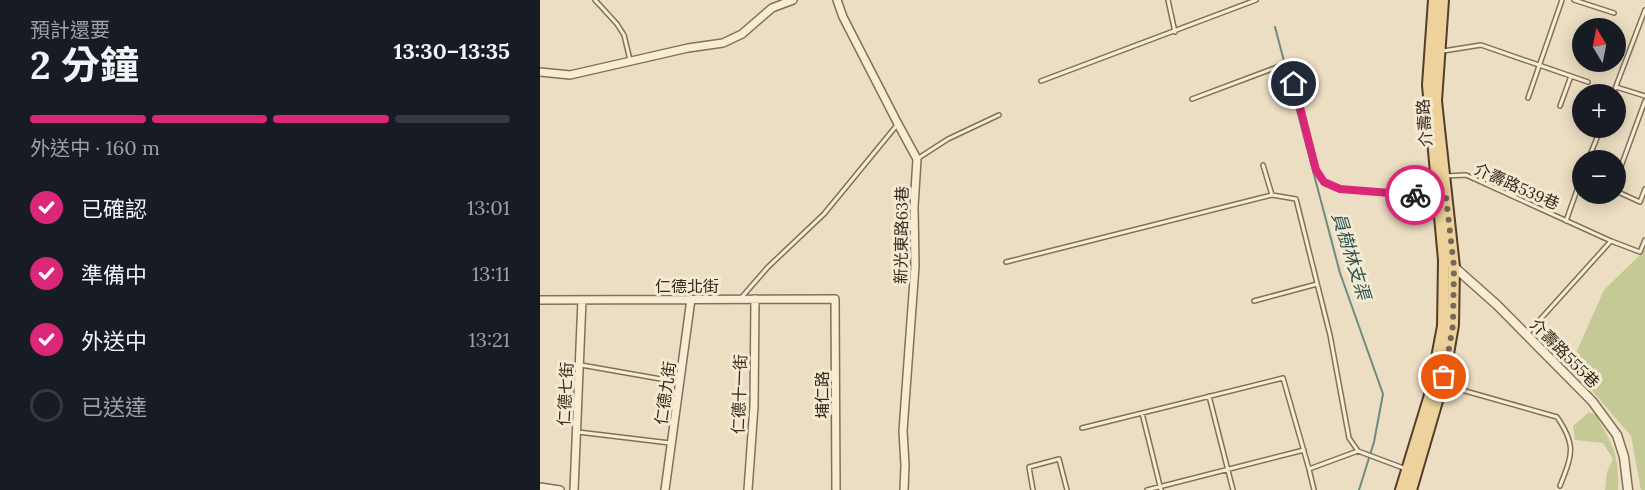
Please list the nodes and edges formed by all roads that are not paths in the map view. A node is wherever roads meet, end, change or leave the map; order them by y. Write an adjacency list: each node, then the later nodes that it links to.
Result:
1 (595, 0): 14 (lane)
2 (793, 0): 14 (street)
3 (837, 0): 27 (street)
4 (1168, 0): 12 (lane)
5 (1256, 0): 12 (lane)
6 (1434, 0): 13 (main road, 介壽路)
7 (1443, 0): 13 (main road, 介壽路)
8 (1562, 0): 15 (lane)
9 (1574, 0): 11 (lane)
10 (1645, 10): 20 (lane)
11 (1614, 13)
12 (1174, 32): 18 (lane)
13 (1434, 52): 15 (lane); 31 (main road, 介壽路)
14 (630, 60): 16 (street)
15 (1539, 65): 17 (lane); 22 (lane)
16 (540, 72)
17 (1571, 76): 19 (lane); 25 (lane)
18 (1041, 81)
19 (1588, 82)
20 (1617, 84)
21 (1626, 91): 23 (lane)
22 (1528, 98)
23 (1645, 98): 28 (lane)
24 (1192, 99): 35 (lane)
25 (1560, 106)
26 (999, 115): 29 (lane)
27 (898, 124): 29 (street); 45 (lane)
28 (1626, 152)
29 (917, 159): 73 (street, 新光東路63巷)
30 (1263, 165): 33 (lane)
31 (1440, 177): 35 (main road, 介壽路); 37 (lane, 介壽路539巷)
32 (1645, 189): 34 (lane)
33 (1272, 195): 41 (lane); 43 (lane)
34 (1626, 196)
35 (1442, 197): 40 (main road, 介壽路); 42 (main road, 介壽路)
36 (1572, 204): 37 (lane)
37 (1566, 220): 39 (lane, 介壽路539巷)
38 (1645, 240): 39 (lane, 介壽路539巷)
39 (1611, 241): 51 (lane)
40 (1444, 260): 42 (street, 介壽路555巷); 64 (main road, 介壽路)
41 (1006, 262)
42 (1454, 267): 51 (street, 介壽路555巷); 54 (main road, 介壽路)
43 (1317, 284): 50 (lane); 61 (lane)
44 (691, 299): 45 (street, 仁德北街); 49 (street, 仁德北街); 53 (street, 仁德九街)
45 (740, 299): 46 (street, 仁德北街)
46 (755, 299): 47 (street, 仁德北街); 71 (street, 仁德十一街)
47 (835, 299): 72 (street, 埔仁路)
48 (540, 300): 49 (street, 仁德北街)
49 (582, 300): 52 (street, 仁德七街)
50 (1254, 301)
51 (1526, 335): 81 (street, 介壽路555巷)
52 (580, 365): 53 (lane); 58 (street, 仁德七街)
53 (680, 383): 59 (street, 仁德九街)
54 (1442, 384): 64 (main road, 介壽路); 65 (lane)
55 (1209, 396): 56 (lane); 60 (lane); 63 (lane)
56 (1142, 413): 57 (lane); 67 (lane)
57 (1082, 428)
58 (576, 432): 59 (lane); 69 (street, 仁德七街)
59 (672, 443): 70 (street, 仁德九街)
60 (1304, 450): 62 (lane); 63 (lane)
61 (1358, 451): 62 (lane); 64 (lane)
62 (1309, 469): 78 (lane)
63 (1228, 470): 67 (lane); 77 (lane)
64 (1412, 471): 79 (main road, 介壽路); 80 (main road, 介壽路)
65 (1560, 486)
66 (540, 487): 68 (street)
67 (1161, 488): 76 (lane)
68 (560, 490)
69 (574, 490)
70 (665, 490)
71 (748, 490)
72 (836, 490)
73 (904, 490)
74 (1033, 490): 75 (lane)
75 (1067, 490)
76 (1147, 490)
77 (1233, 490)
78 (1314, 490)
79 (1401, 490)
80 (1411, 490)
81 (1628, 490)

